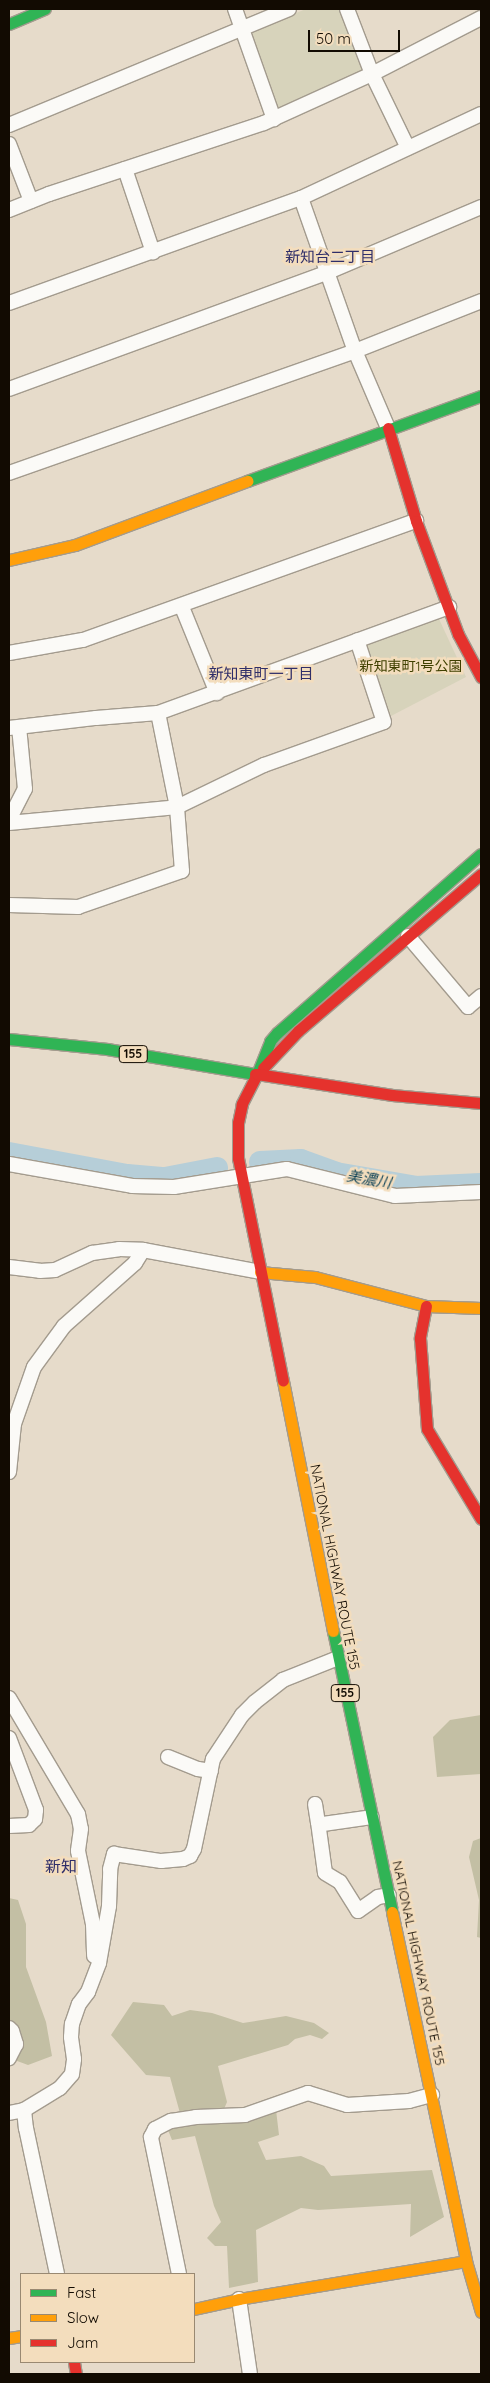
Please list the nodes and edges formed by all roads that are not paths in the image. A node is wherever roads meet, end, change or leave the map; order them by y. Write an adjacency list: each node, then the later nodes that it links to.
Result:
1 (45, 9): 6 (main road)
2 (235, 9): 7 (street)
3 (289, 9): 7 (street)
4 (347, 9): 8 (street)
5 (481, 18): 8 (street)
6 (9, 24)
7 (242, 28): 10 (street); 11 (street)
8 (372, 74): 10 (street); 13 (street)
9 (481, 114): 13 (street)
10 (274, 119): 14 (street)
11 (9, 125)
12 (9, 144): 16 (street)
13 (408, 148): 15 (street)
14 (125, 169): 16 (street); 19 (street)
15 (301, 198): 19 (street); 20 (street)
16 (31, 201): 18 (street)
17 (481, 207): 20 (street)
18 (9, 210)
19 (153, 252): 22 (street)
20 (328, 272): 23 (street); 24 (street)
21 (481, 301): 23 (street)
22 (9, 303)
23 (355, 351): 26 (street); 27 (street)
24 (9, 389)
25 (481, 396): 26 (main road)
26 (388, 428): 28 (main road); 29 (main road)
27 (9, 473)
28 (416, 521): 30 (street); 31 (main road)
29 (9, 560)
30 (182, 606): 33 (street); 35 (street)
31 (448, 607): 32 (street); 34 (main road)
32 (357, 640): 35 (street); 38 (street)
33 (9, 653)
34 (481, 677)
35 (217, 692): 36 (street)
36 (158, 714): 37 (street); 38 (street)
37 (14, 728): 39 (street)
38 (177, 807): 39 (street); 42 (street)
39 (9, 821)
40 (481, 854): 46 (main road)
41 (481, 874): 43 (main road)
42 (9, 905)
43 (408, 936): 44 (street); 46 (main road)
44 (481, 996)
45 (9, 1039): 46 (main road, 155)
46 (257, 1074): 47 (main road); 49 (main road, NATIONAL HIGHWAY ROUTE 155 / 155)
47 (481, 1103)
48 (9, 1164): 49 (street)
49 (242, 1177): 50 (street); 53 (main road, NATIONAL HIGHWAY ROUTE 155 / 155)
50 (481, 1192)
51 (143, 1250): 52 (street); 53 (street); 56 (street)
52 (9, 1267)
53 (260, 1272): 54 (main road); 58 (main road, NATIONAL HIGHWAY ROUTE 155 / 155)
54 (426, 1306): 55 (main road); 57 (main road)
55 (481, 1308)
56 (9, 1472)
57 (481, 1519)
58 (338, 1658): 62 (street); 64 (main road, NATIONAL HIGHWAY ROUTE 155 / 155)
59 (9, 1698): 68 (street)
60 (9, 1738): 66 (street)
61 (168, 1757): 62 (street)
62 (211, 1771): 68 (street)
63 (315, 1804): 65 (street)
64 (372, 1817): 65 (street); 67 (main road, NATIONAL HIGHWAY ROUTE 155 / 155)
65 (318, 1822): 67 (street)
66 (9, 1826)
67 (388, 1894): 71 (main road, NATIONAL HIGHWAY ROUTE 155 / 155)
68 (96, 1969): 72 (street)
69 (9, 2028): 70 (street)
70 (9, 2058)
71 (432, 2095): 74 (main road, NATIONAL HIGHWAY ROUTE 155 / 155); 76 (street)
72 (24, 2110): 73 (street); 75 (street)
73 (9, 2113)
74 (466, 2262): 77 (main road); 79 (main road, NATIONAL HIGHWAY ROUTE 155 / 155)
75 (57, 2273)
76 (179, 2273)
77 (240, 2299): 78 (main road); 80 (street)
78 (195, 2310)
79 (481, 2312)
80 (250, 2374)

